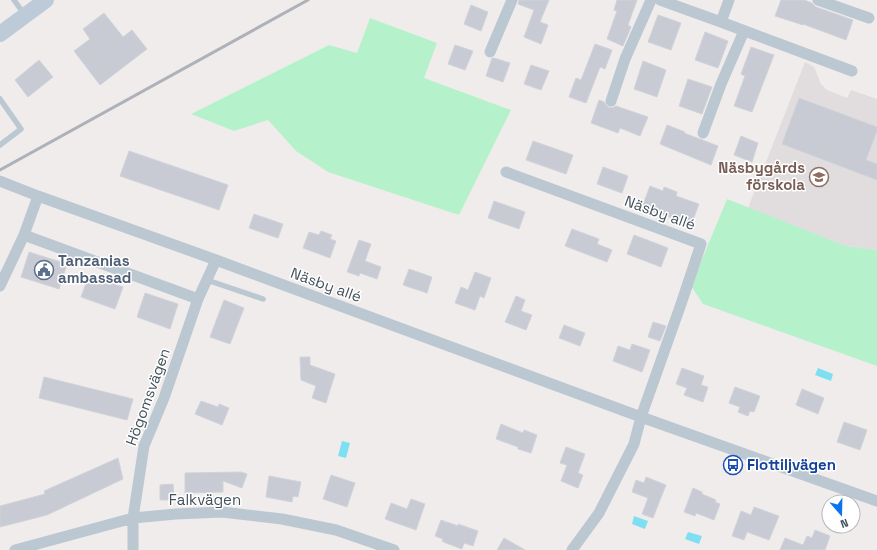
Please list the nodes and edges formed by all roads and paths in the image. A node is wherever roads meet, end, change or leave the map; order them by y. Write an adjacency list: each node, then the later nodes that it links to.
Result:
1 (14, 0): 8 (lane)
2 (46, 0): 8 (street)
3 (512, 0): 13 (street)
4 (651, 0): 16 (street)
5 (660, 0): 10 (street)
6 (729, 0): 10 (street)
7 (818, 0): 9 (street)
8 (26, 16): 12 (street)
9 (869, 18)
10 (721, 22): 11 (street)
11 (744, 32): 14 (street); 17 (street)
12 (0, 34)
13 (490, 52)
14 (852, 71)
15 (0, 99): 18 (lane)
16 (611, 101)
17 (703, 133)
18 (0, 145)
19 (506, 172): 28 (street, Näsby allé)
20 (0, 181): 21 (street, Näsby allé)
21 (38, 196): 22 (street); 23 (street, Näsby allé)
22 (24, 235): 25 (street); 26 (street)
23 (216, 260): 24 (street, Högomsvägen); 28 (street, Näsby allé)
24 (207, 280): 26 (street, Högomsvägen); 27 (lane)
25 (1, 281)
26 (198, 299): 30 (street, Högomsvägen)
27 (263, 299)
28 (641, 417): 29 (street, Näsby allé); 34 (street)
29 (877, 501)
30 (133, 518): 31 (street, Falkvägen); 32 (street, Högomsvägen); 33 (street, Falkvägen)
31 (15, 550)
32 (133, 550)
33 (394, 550)
34 (572, 550)

